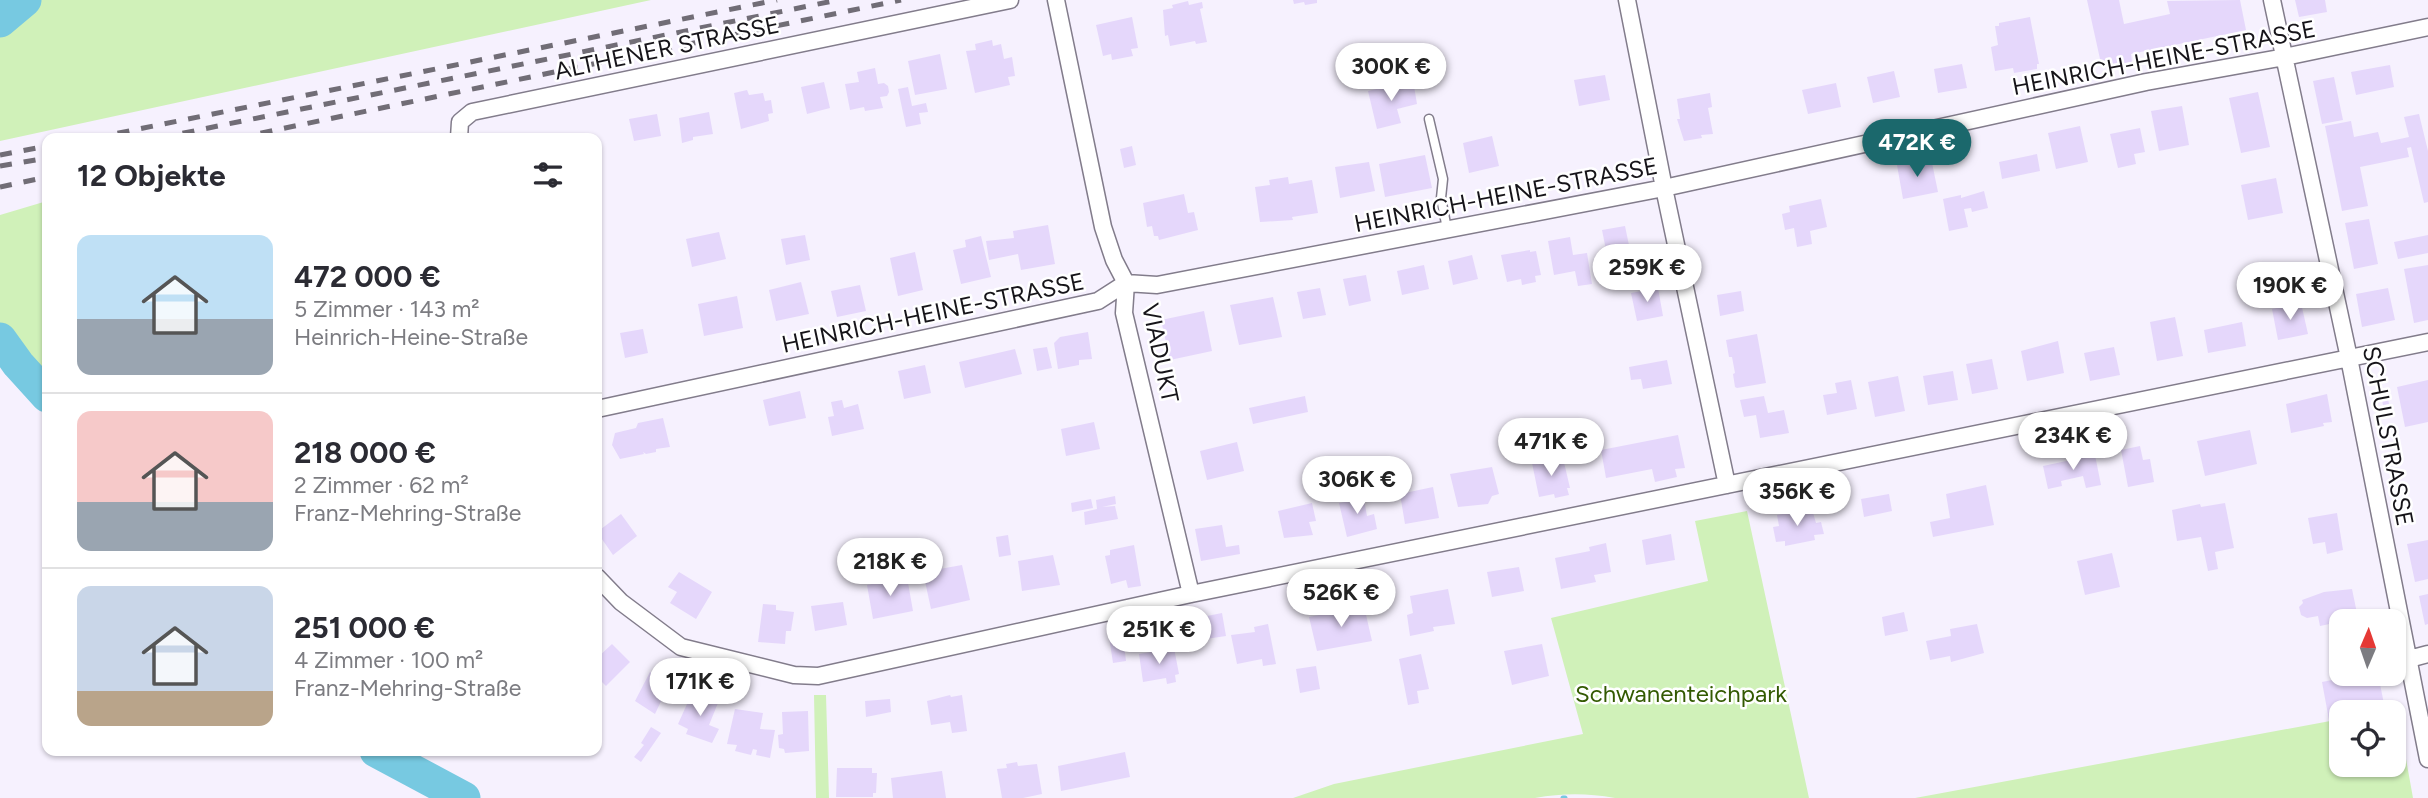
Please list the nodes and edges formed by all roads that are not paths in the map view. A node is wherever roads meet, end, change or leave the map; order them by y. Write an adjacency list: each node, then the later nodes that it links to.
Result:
1 (1010, 0): 8 (street, ALTHENER STRASSE)
2 (1627, 0): 9 (street)
3 (2272, 0): 6 (street, SCHULSTRASSE)
4 (1058, 8): 11 (street, VIADUKT)
5 (2428, 27): 6 (street, HEINRICH-HEINE-STRASSE)
6 (2285, 57): 9 (street, HEINRICH-HEINE-STRASSE); 13 (street, SCHULSTRASSE)
7 (1429, 118): 10 (lane)
8 (460, 130)
9 (1664, 188): 10 (street, HEINRICH-HEINE-STRASSE); 15 (street)
10 (1447, 229): 11 (street, HEINRICH-HEINE-STRASSE)
11 (1126, 283): 14 (street, HEINRICH-HEINE-STRASSE); 17 (street, VIADUKT)
12 (2428, 342): 13 (street)
13 (2349, 358): 15 (street); 19 (street, SCHULSTRASSE)
14 (602, 408)
15 (1727, 485): 17 (street)
16 (602, 582): 17 (street)
17 (1191, 594)
18 (2428, 654): 19 (street)
19 (2409, 659): 20 (street, SCHULSTRASSE)
20 (2428, 760)

